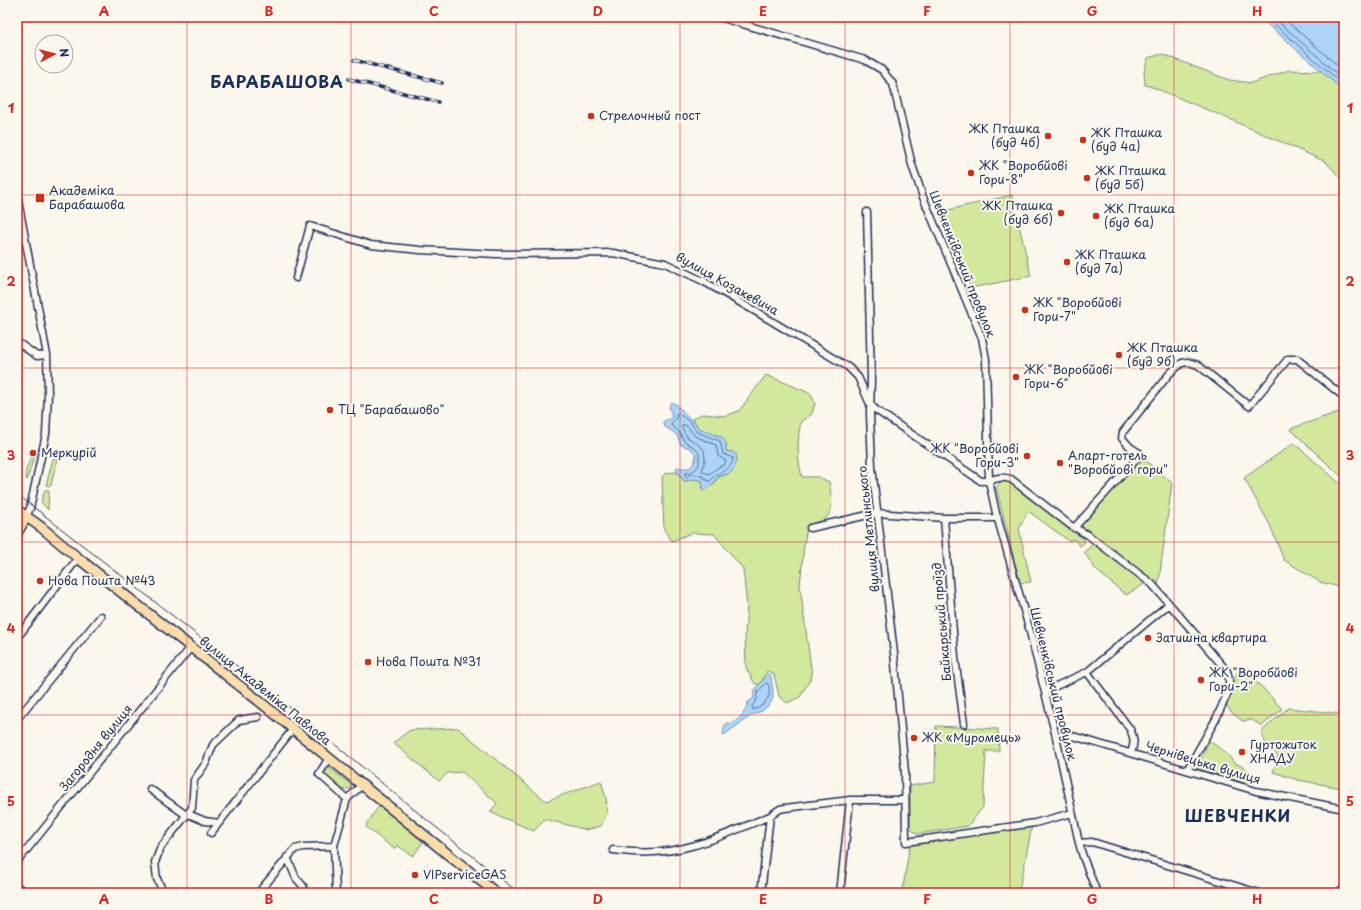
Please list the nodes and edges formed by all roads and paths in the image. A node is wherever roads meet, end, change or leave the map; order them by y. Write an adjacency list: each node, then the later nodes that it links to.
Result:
1 (719, 17): 11 (street, Шевченківський провулок)
2 (17, 195): 4 (street)
3 (867, 212): 10 (street, вулиця Метлинського)
4 (25, 237): 5 (street); 8 (street)
5 (17, 239)
6 (296, 278): 10 (street, вулиця Козакевича)
7 (17, 342): 8 (street)
8 (47, 355): 14 (street)
9 (1344, 397): 17 (street)
10 (870, 404): 11 (street, вулиця Козакевича); 13 (street, вулиця Метлинського)
11 (989, 481): 16 (street, Шевченківський провулок); 17 (street)
12 (17, 510): 14 (main road, вулиця Академіка Павлова)
13 (877, 513): 15 (street); 18 (street); 39 (street, вулиця Метлинського)
14 (26, 516): 19 (main road); 20 (main road, вулиця Академіка Павлова)
15 (944, 518): 16 (street); 29 (street, Байкарський проїзд)
16 (998, 518): 26 (street, Шевченківський провулок)
17 (1072, 527): 21 (street)
18 (810, 528)
19 (17, 533)
20 (78, 558): 23 (street); 24 (main road, вулиця Академіка Павлова)
21 (1169, 604): 25 (street); 34 (street)
22 (101, 616): 28 (street)
23 (17, 638)
24 (191, 647): 30 (main road, вулиця Академіка Павлова); 50 (street, Загородня вулиця)
25 (1087, 672): 26 (street); 32 (street)
26 (1045, 691): 31 (street, Шевченківський провулок)
27 (258, 717): 42 (street)
28 (17, 719)
29 (964, 724)
30 (293, 729): 33 (main road, вулиця Академіка Павлова); 44 (street)
31 (1056, 737): 32 (street, Чернівецька вулиця); 41 (street, Шевченківський провулок)
32 (1131, 753): 34 (street, Чернівецька вулиця)
33 (329, 758): 35 (main road, вулиця Академіка Павлова); 37 (street)
34 (1187, 770): 40 (street, Чернівецька вулиця)
35 (362, 785): 37 (street); 58 (main road, вулиця Академіка Павлова)
36 (150, 789): 42 (street)
37 (347, 799): 47 (street)
38 (850, 800): 39 (street); 43 (street); 60 (street)
39 (906, 800): 41 (street, вулиця Метлинського)
40 (1344, 809)
41 (1072, 813): 46 (street, Шевченківський провулок)
42 (187, 815): 44 (street); 54 (street)
43 (770, 816): 48 (street); 59 (street)
44 (220, 823): 45 (street)
45 (211, 833)
46 (1079, 843): 61 (street, Шевченківський провулок); 62 (street)
47 (334, 846): 49 (street); 57 (street)
48 (612, 850)
49 (287, 857): 55 (street); 56 (street)
50 (17, 862)
51 (17, 886): 53 (street)
52 (1344, 888): 63 (street)
53 (26, 893)
54 (164, 893)
55 (258, 893)
56 (304, 893)
57 (336, 893)
58 (496, 893)
59 (761, 893)
60 (840, 893)
61 (1096, 893)
62 (1259, 893)
63 (1337, 893)

